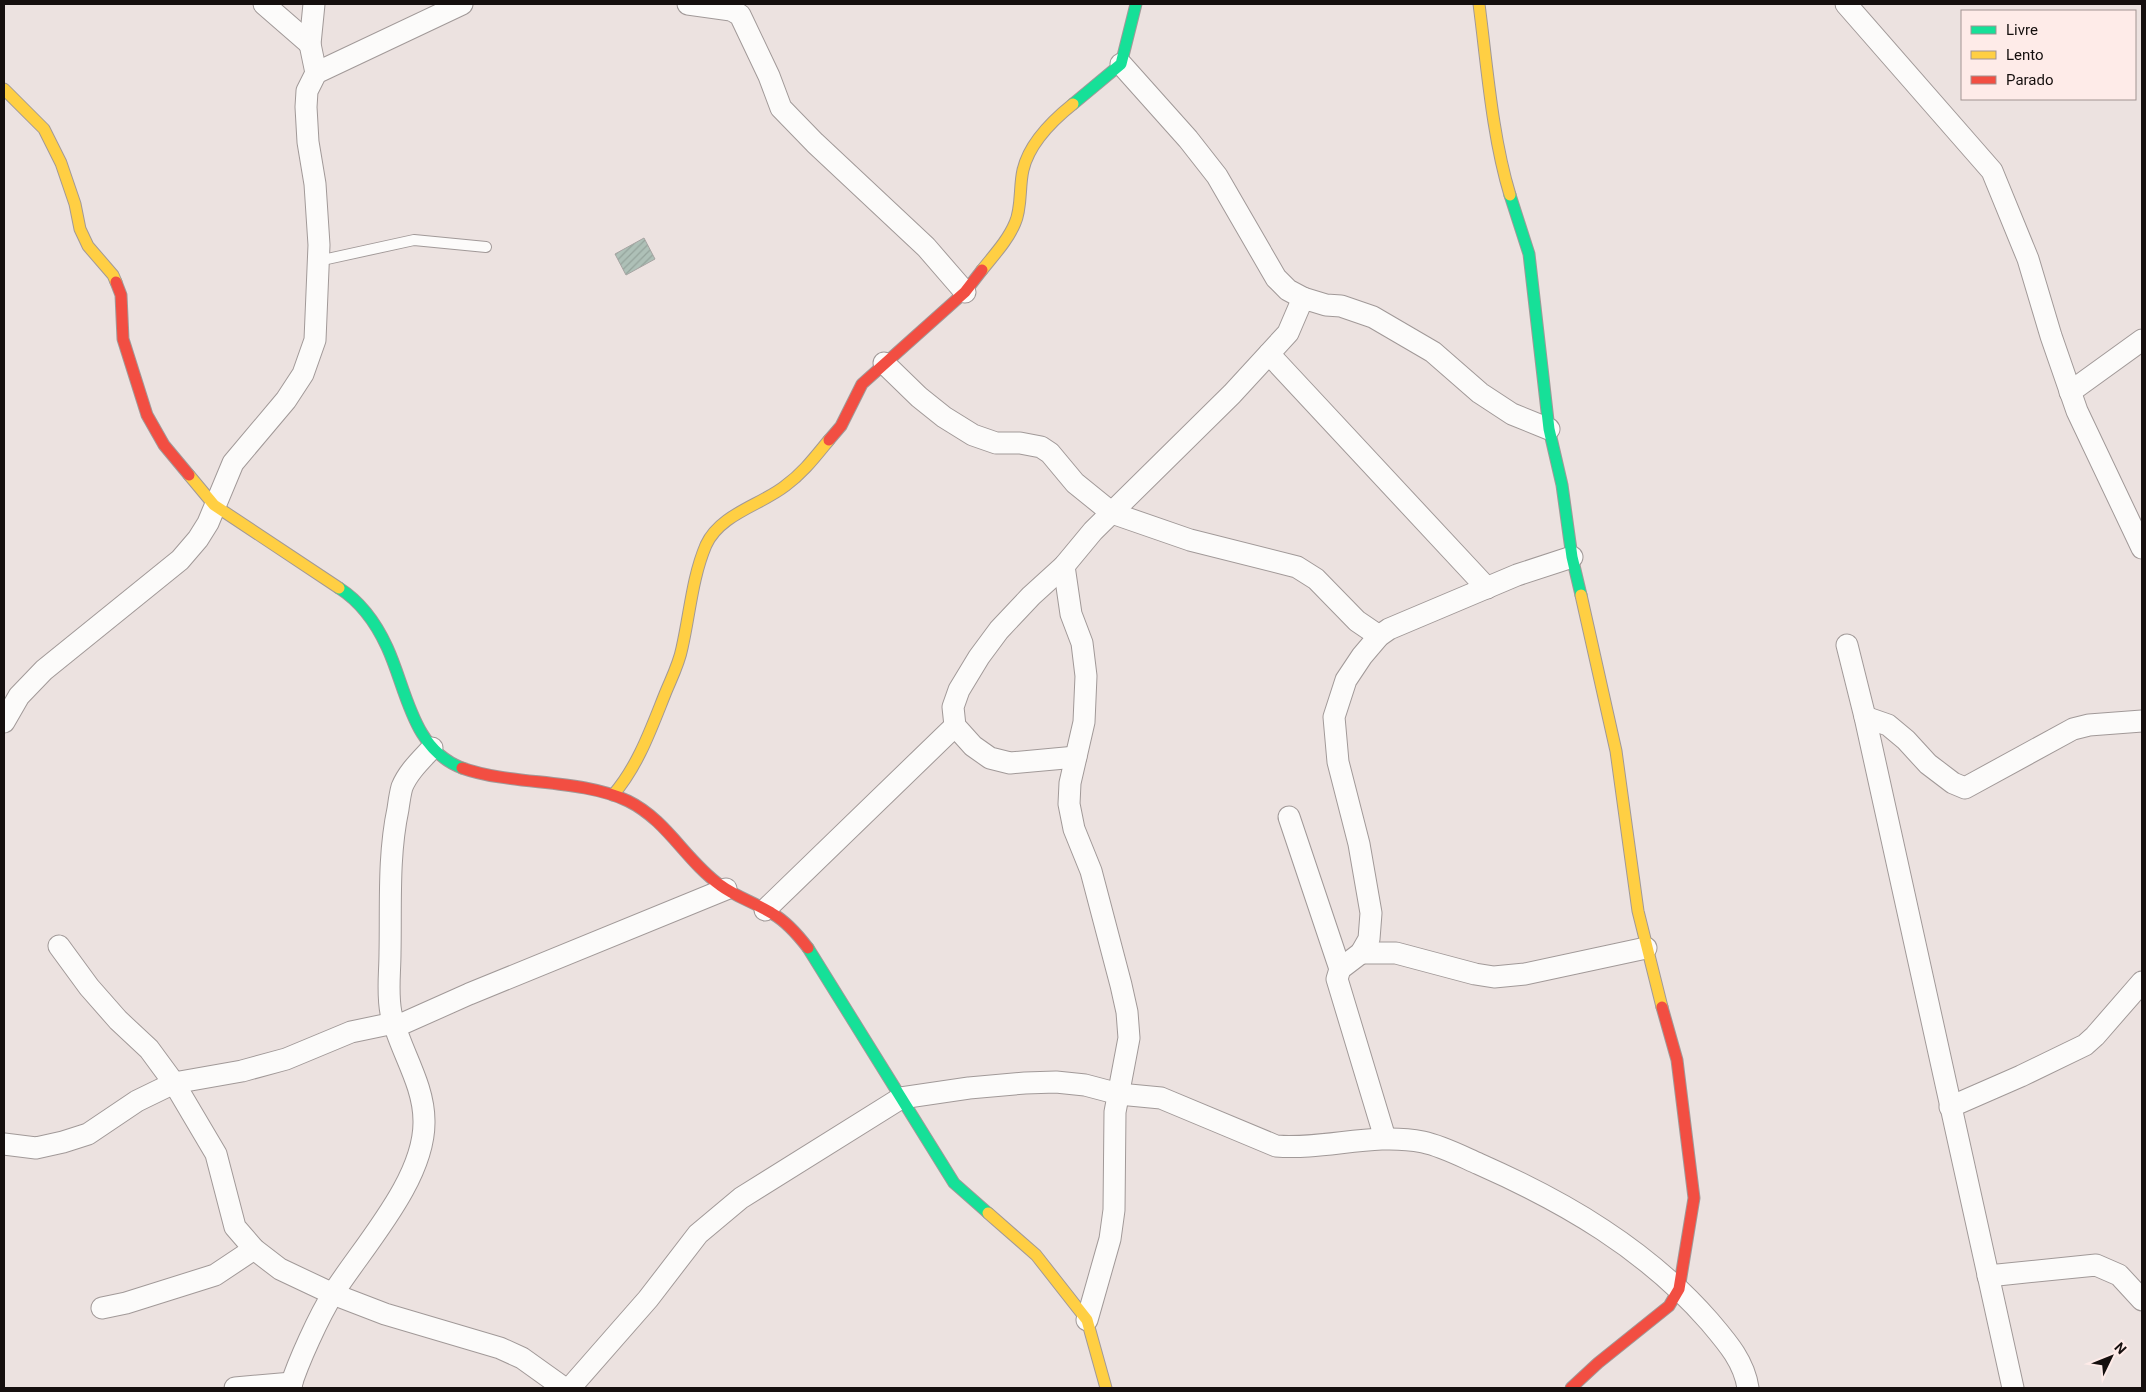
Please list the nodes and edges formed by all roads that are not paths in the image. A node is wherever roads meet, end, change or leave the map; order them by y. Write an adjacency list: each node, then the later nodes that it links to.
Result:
1 (264, 4): 8 (street)
2 (314, 4): 8 (street)
3 (462, 4): 10 (street)
4 (688, 4): 14 (street)
5 (1136, 4): 9 (street)
6 (1478, 4): 20 (street)
7 (1846, 4): 19 (street)
8 (310, 44): 10 (street)
9 (1121, 64): 14 (street); 15 (street)
10 (316, 73): 13 (street)
11 (4, 89): 21 (street)
12 (486, 246): 13 (lane)
13 (318, 261): 21 (street)
14 (965, 292): 18 (street)
15 (1303, 298): 17 (street); 20 (street)
16 (2142, 340): 19 (street)
17 (1269, 354): 22 (street); 26 (street)
18 (884, 363): 22 (street); 35 (street)
19 (2070, 392): 23 (street)
20 (1550, 429): 24 (street)
21 (214, 505): 31 (street); 33 (street)
22 (1112, 512): 25 (street); 27 (street)
23 (2142, 548)
24 (1572, 557): 26 (street); 42 (street)
25 (1064, 566): 32 (street); 34 (street)
26 (1487, 588): 27 (street)
27 (1379, 636): 43 (street)
28 (1847, 645): 29 (street)
29 (1866, 717): 30 (street); 50 (street)
30 (2142, 721)
31 (4, 722)
32 (956, 726): 34 (street); 40 (street)
33 (432, 748): 36 (street); 46 (street)
34 (1076, 757): 48 (street)
35 (627, 779): 36 (street); 37 (street)
36 (613, 795): 37 (street)
37 (636, 805): 39 (street)
38 (1289, 817): 44 (street)
39 (726, 889): 40 (street); 46 (street)
40 (765, 910): 49 (street)
41 (58, 946): 47 (street)
42 (1646, 948): 43 (street); 55 (street)
43 (1362, 953): 44 (street)
44 (1340, 969): 51 (street)
45 (2142, 982): 50 (street)
46 (394, 1023): 47 (street); 56 (street)
47 (174, 1083): 52 (street); 53 (street)
48 (1119, 1094): 49 (street); 51 (street); 59 (street)
49 (902, 1098): 59 (street); 63 (street)
50 (1950, 1107): 54 (street)
51 (1385, 1138): 55 (street)
52 (4, 1144)
53 (254, 1249): 56 (street); 58 (street)
54 (1988, 1276): 57 (street); 67 (street)
55 (1680, 1289): 65 (street); 66 (street)
56 (333, 1294): 60 (street); 62 (street)
57 (2142, 1300)
58 (102, 1308)
59 (1087, 1320): 64 (street)
60 (291, 1386): 61 (street)
61 (236, 1388)
62 (564, 1388)
63 (570, 1388)
64 (1106, 1388)
65 (1571, 1388)
66 (1749, 1388)
67 (2013, 1388)

